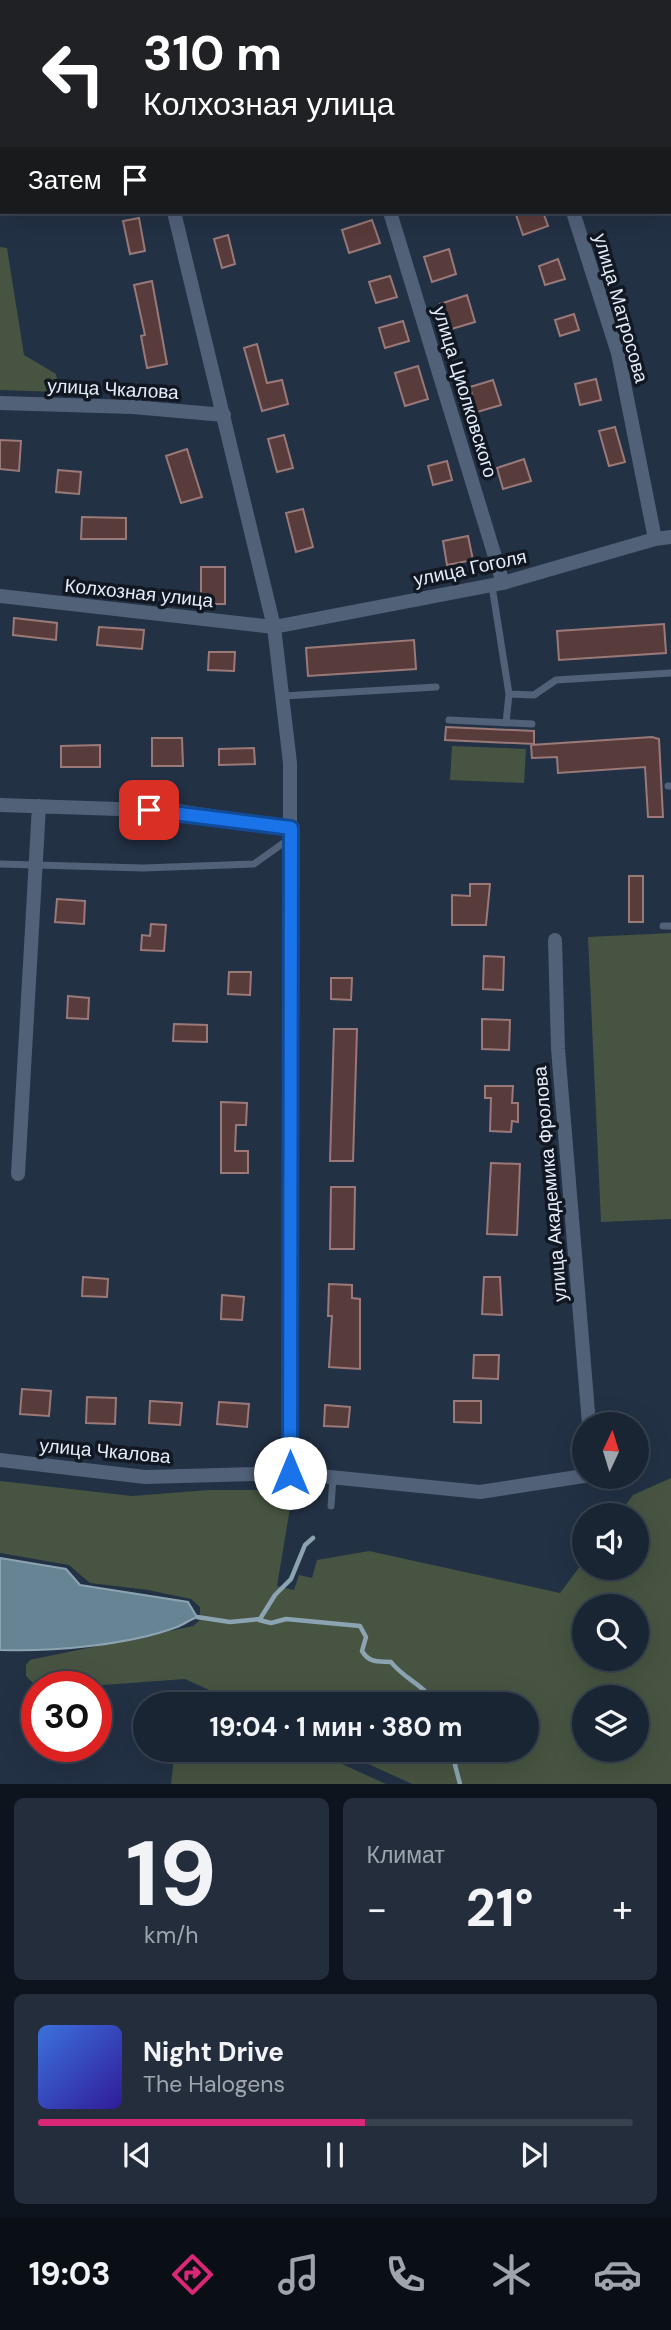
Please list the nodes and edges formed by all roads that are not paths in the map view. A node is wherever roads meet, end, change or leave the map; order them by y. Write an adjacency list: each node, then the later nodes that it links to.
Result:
1 (174, 214): 5 (street)
2 (391, 214): 8 (street, улица Циолковского)
3 (574, 214): 7 (street, улица Матросова)
4 (0, 403): 5 (street, улица Чкалова)
5 (223, 415): 10 (street)
6 (671, 537): 7 (street, улица Гоголя)
7 (655, 539): 8 (street, улица Гоголя)
8 (498, 584): 10 (street, улица Гоголя); 13 (lane)
9 (0, 596): 10 (street, Колхозная улица)
10 (274, 627): 14 (street)
11 (671, 673): 13 (lane)
12 (436, 687): 14 (lane)
13 (509, 694): 16 (lane)
14 (283, 696): 20 (street)
15 (449, 720): 16 (lane)
16 (506, 723): 17 (lane)
17 (533, 724)
18 (0, 805): 19 (street)
19 (38, 806): 20 (street); 22 (street)
20 (290, 833): 22 (lane); 27 (street)
21 (0, 864): 22 (lane)
22 (35, 866): 24 (street)
23 (555, 940): 25 (street, улица Академика Фролова)
24 (19, 1174)
25 (588, 1412)
26 (0, 1460): 27 (street, улица Чкалова)
27 (290, 1473): 28 (street, улица Чкалова)
28 (333, 1477): 29 (street, улица Чкалова); 30 (lane)
29 (572, 1478)
30 (331, 1506)

